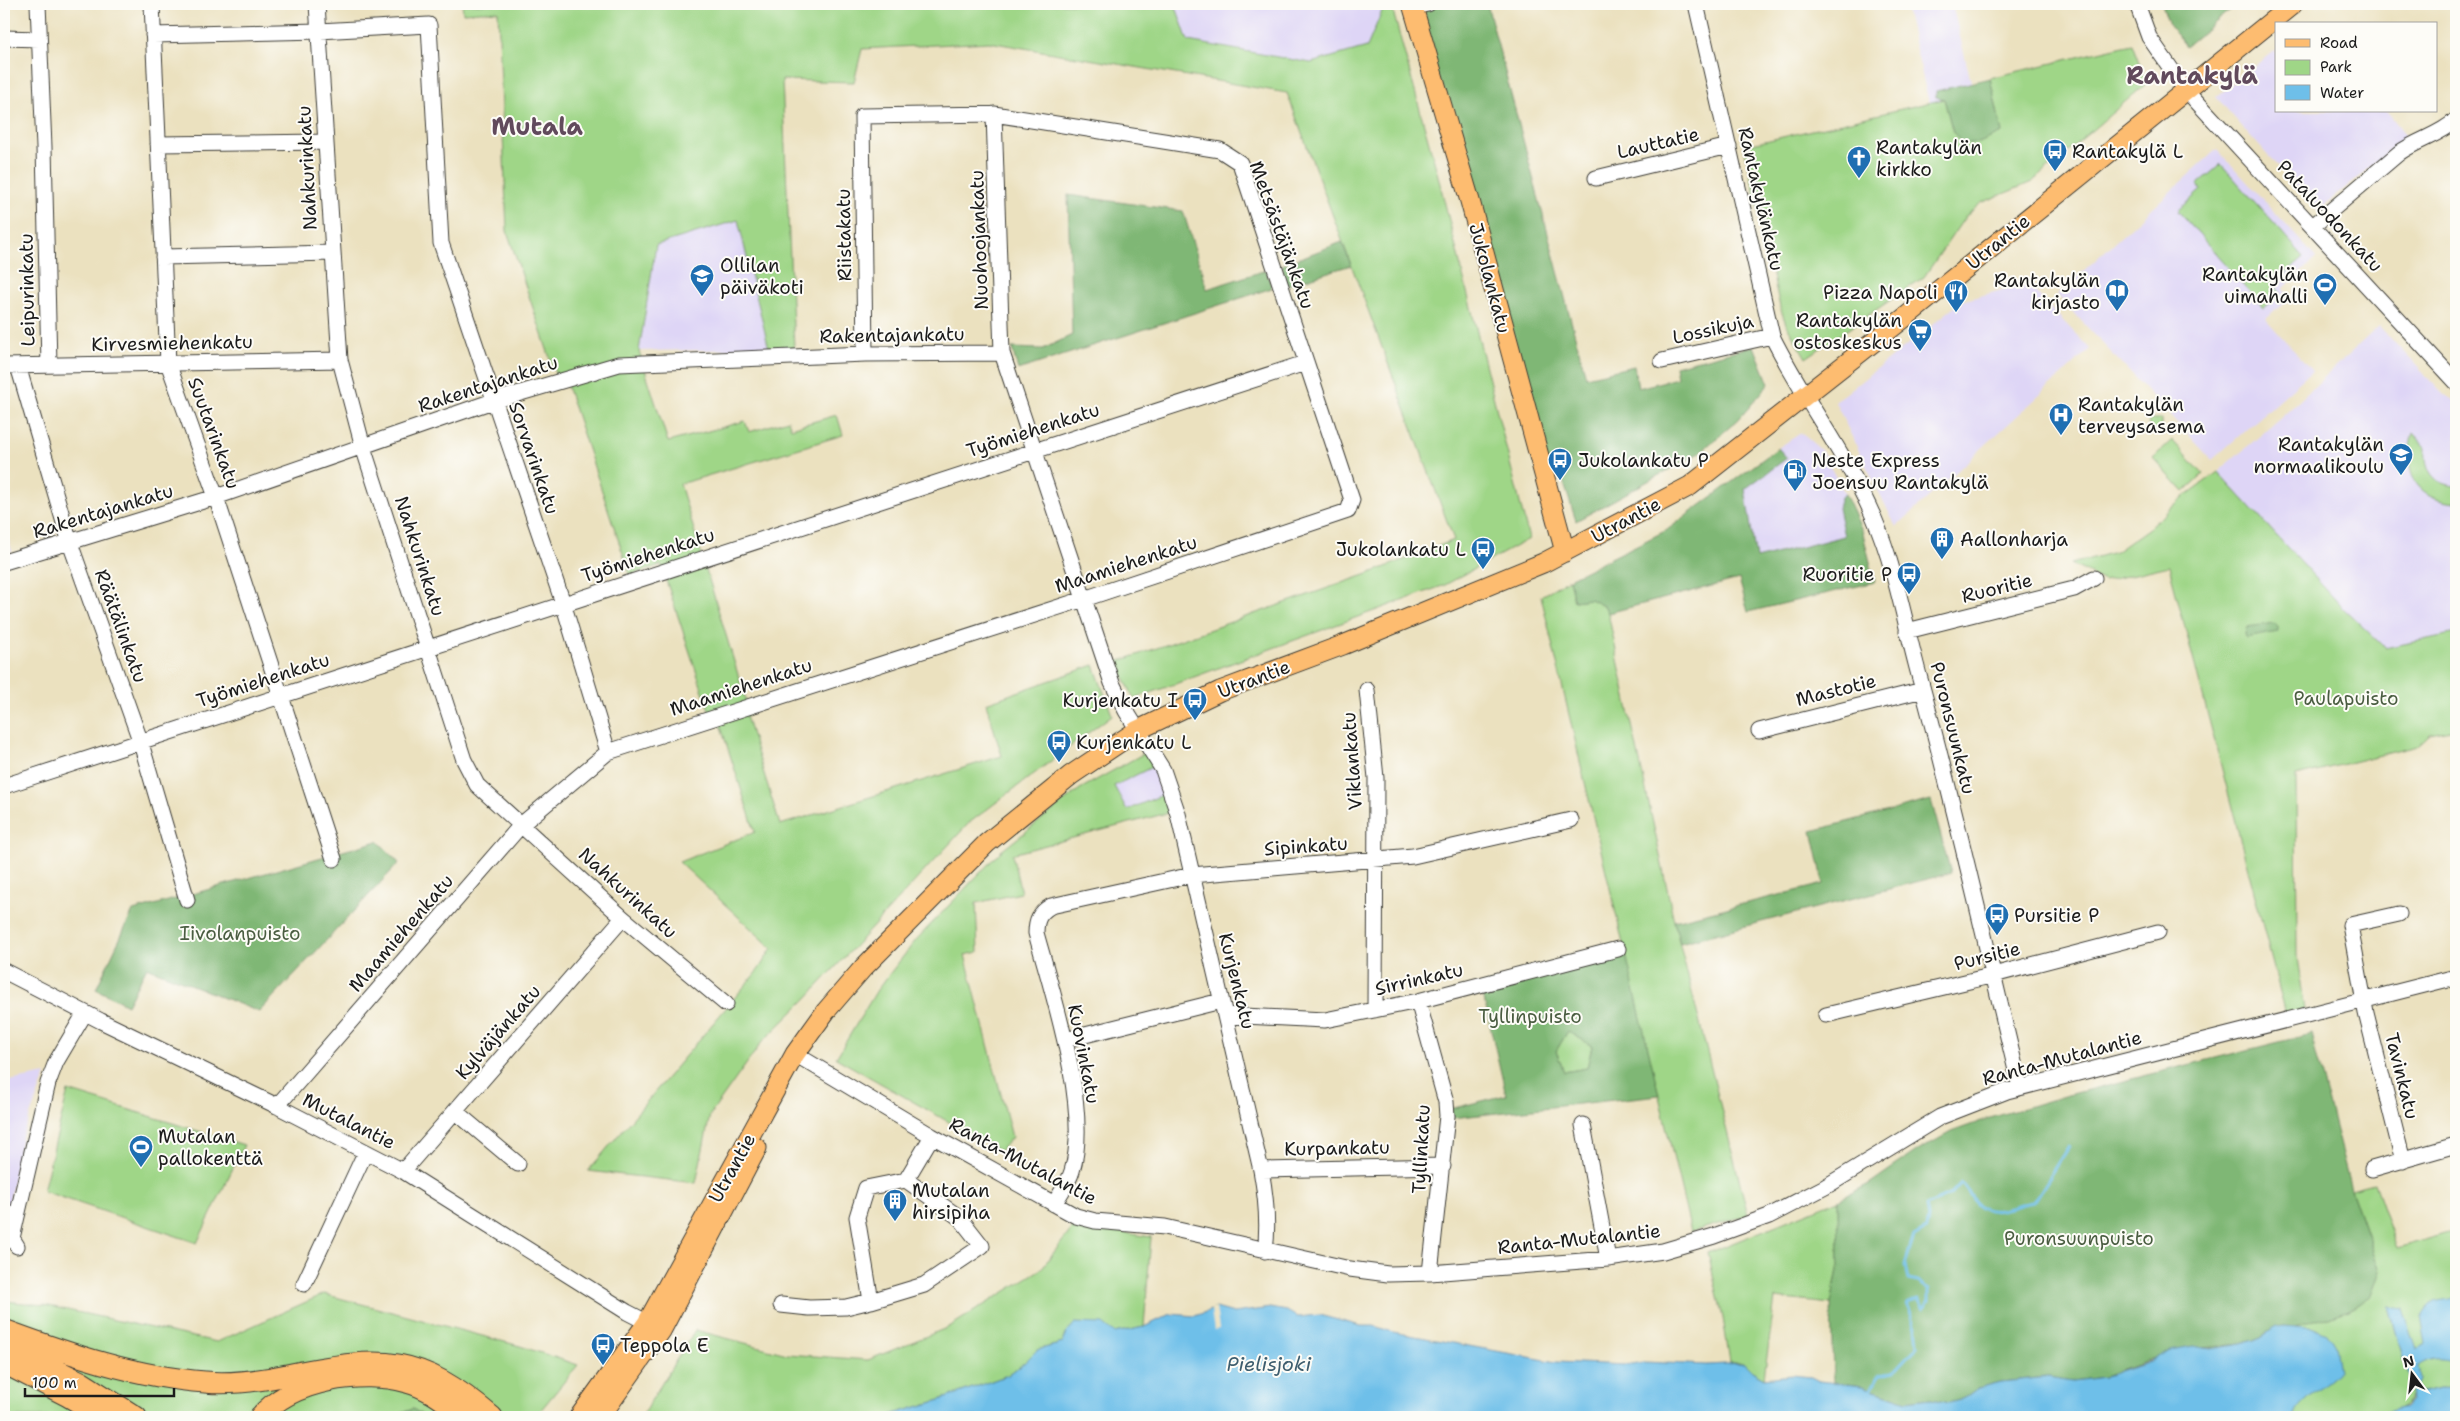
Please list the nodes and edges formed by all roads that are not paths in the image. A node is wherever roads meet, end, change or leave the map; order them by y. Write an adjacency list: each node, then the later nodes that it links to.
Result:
1 (38, 4): 11 (street, Leipurinkatu)
2 (152, 4): 9 (street, Suutarinkatu)
3 (317, 4): 8 (street, Nahkurinkatu)
4 (1696, 4): 18 (street, Rantakylänkatu)
5 (2137, 4): 12 (street, Pataluodonkatu)
6 (2292, 4): 12 (main road, Utrantie)
7 (1418, 5): 41 (main road, Jukolankatu)
8 (319, 31): 9 (street); 16 (street, Nahkurinkatu); 35 (street, Sorvarinkatu)
9 (153, 35): 17 (street, Suutarinkatu)
10 (4, 38): 11 (street)
11 (39, 38): 30 (street, Leipurinkatu)
12 (2186, 89): 20 (street, Pataluodonkatu); 34 (main road, Utrantie)
13 (994, 114): 14 (street, Metsästäjänkatu); 24 (street, Nuohoojankatu); 28 (street, Metsästäjänkatu)
14 (862, 116): 25 (street, Riistakatu)
15 (2456, 120): 20 (street)
16 (325, 142): 17 (street); 21 (street, Nahkurinkatu)
17 (158, 144): 22 (street, Suutarinkatu)
18 (1728, 146): 19 (street, Lauttatie); 23 (street, Rantakylänkatu)
19 (1596, 178)
20 (2313, 226): 32 (street, Pataluodonkatu)
21 (332, 253): 22 (street); 26 (street, Nahkurinkatu)
22 (163, 258): 29 (street, Suutarinkatu)
23 (1772, 336): 27 (street, Lossikuja); 34 (street, Rantakylänkatu)
24 (1002, 353): 25 (street, Rakentajankatu); 37 (street, Nuohoojankatu)
25 (865, 354): 35 (street, Rakentajankatu)
26 (340, 360): 29 (street, Kirvesmiehenkatu); 36 (street, Nahkurinkatu)
27 (1662, 361)
28 (1305, 362): 37 (street, Työmiehenkatu); 39 (street, Metsästäjänkatu)
29 (168, 363): 30 (street, Kirvesmiehenkatu); 38 (street, Suutarinkatu)
30 (49, 365): 31 (street, Kirvesmiehenkatu)
31 (11, 366): 40 (street, Räätälinkatu)
32 (2451, 373): 33 (street, Pataluodonkatu)
33 (2456, 382)
34 (1804, 396): 41 (main road, Utrantie); 46 (street, Puronsuunkatu)
35 (493, 402): 36 (street, Rakentajankatu); 45 (street, Sorvarinkatu)
36 (363, 447): 38 (street, Rakentajankatu); 47 (street, Nahkurinkatu)
37 (1035, 450): 44 (street, Nuohoojankatu); 45 (street, Työmiehenkatu)
38 (216, 497): 40 (street, Rakentajankatu); 50 (street, Suutarinkatu)
39 (1348, 511): 44 (street, Maamiehenkatu)
40 (70, 543): 42 (street, Rakentajankatu); 53 (street, Räätälinkatu)
41 (1564, 552): 51 (main road, Utrantie)
42 (4, 562)
43 (2094, 578): 46 (street, Ruoritie)
44 (1084, 599): 51 (street, Nuohoojankatu); 54 (street, Maamiehenkatu)
45 (563, 603): 47 (street, Työmiehenkatu); 54 (street, Sorvarinkatu)
46 (1907, 631): 49 (street, Puronsuunkatu)
47 (428, 646): 50 (street, Työmiehenkatu); 57 (street, Nahkurinkatu)
48 (1367, 690): 59 (street, Viklankatu)
49 (1923, 690): 52 (street, Mastotie); 68 (street, Puronsuunkatu)
50 (279, 696): 53 (street, Työmiehenkatu); 58 (street, Suutarinkatu)
51 (1138, 730): 60 (street, Kurjenkatu); 78 (main road, Utrantie)
52 (1759, 730)
53 (140, 740): 55 (street, Työmiehenkatu); 61 (street, Räätälinkatu)
54 (608, 752): 57 (street, Maamiehenkatu)
55 (4, 786)
56 (1571, 820): 59 (street, Sipinkatu)
57 (522, 824): 64 (street, Nahkurinkatu); 80 (street, Maamiehenkatu)
58 (334, 859)
59 (1377, 860): 60 (street, Sipinkatu); 74 (street, Viklankatu)
60 (1192, 875): 62 (street, Sipinkatu); 73 (street, Kurjenkatu)
61 (187, 900)
62 (1044, 910): 77 (street, Kuovinkatu)
63 (2399, 914): 71 (street, Tavinkatu)
64 (623, 918): 72 (street, Nahkurinkatu); 81 (street, Kylväjänkatu)
65 (2158, 932): 68 (street, Pursitie)
66 (1618, 949): 70 (street, Sirrinkatu)
67 (4, 971): 75 (street, Mutalantie)
68 (1993, 975): 76 (street, Pursitie); 79 (street, Puronsuunkatu)
69 (2456, 977): 71 (street, Ranta-Mutalantie)
70 (1418, 1001): 74 (street, Sirrinkatu); 88 (street, Tyllinkatu)
71 (2364, 1002): 79 (street, Ranta-Mutalantie); 86 (street, Tavinkatu)
72 (726, 1004)
73 (1223, 1008): 74 (street, Sirrinkatu); 77 (street, Sirrinkatu); 89 (street, Kurjenkatu)
74 (1375, 1010)
75 (85, 1013): 80 (street, Mutalantie); 94 (street)
76 (1826, 1015)
77 (1065, 1040): 93 (street, Kuovinkatu)
78 (799, 1057): 83 (street, Ranta-Mutalantie); 101 (main road, Utrantie)
79 (2020, 1087): 96 (street, Ranta-Mutalantie)
80 (277, 1106): 85 (street, Mutalantie)
81 (456, 1112): 87 (street); 91 (street, Kylväjänkatu)
82 (1583, 1125): 96 (street)
83 (932, 1136): 92 (street); 93 (street, Ranta-Mutalantie)
84 (2456, 1145): 86 (street)
85 (364, 1153): 91 (street, Mutalantie); 98 (street)
86 (2403, 1161): 90 (street)
87 (518, 1164)
88 (1443, 1166): 89 (street, Kurpankatu); 97 (street, Tyllinkatu)
89 (1261, 1170): 95 (street, Kurjenkatu)
90 (2372, 1170)
91 (403, 1172): 101 (street, Mutalantie)
92 (906, 1180): 99 (street); 99 (street)
93 (1054, 1204): 95 (street, Ranta-Mutalantie)
94 (17, 1246)
95 (1265, 1251): 97 (street, Ranta-Mutalantie)
96 (1608, 1260): 97 (street, Ranta-Mutalantie)
97 (1430, 1273)
98 (304, 1284)
99 (871, 1301): 100 (street)
100 (781, 1305)
101 (654, 1327): 110 (main road, Utrantie); 111 (main road, Utrantie)
102 (4, 1330): 109 (highway)
103 (4, 1345): 106 (highway)
104 (4, 1363): 105 (highway)
105 (104, 1417)
106 (136, 1417)
107 (260, 1417): 108 (highway)
108 (466, 1417)
109 (492, 1417)
110 (579, 1417)
111 (600, 1417)

